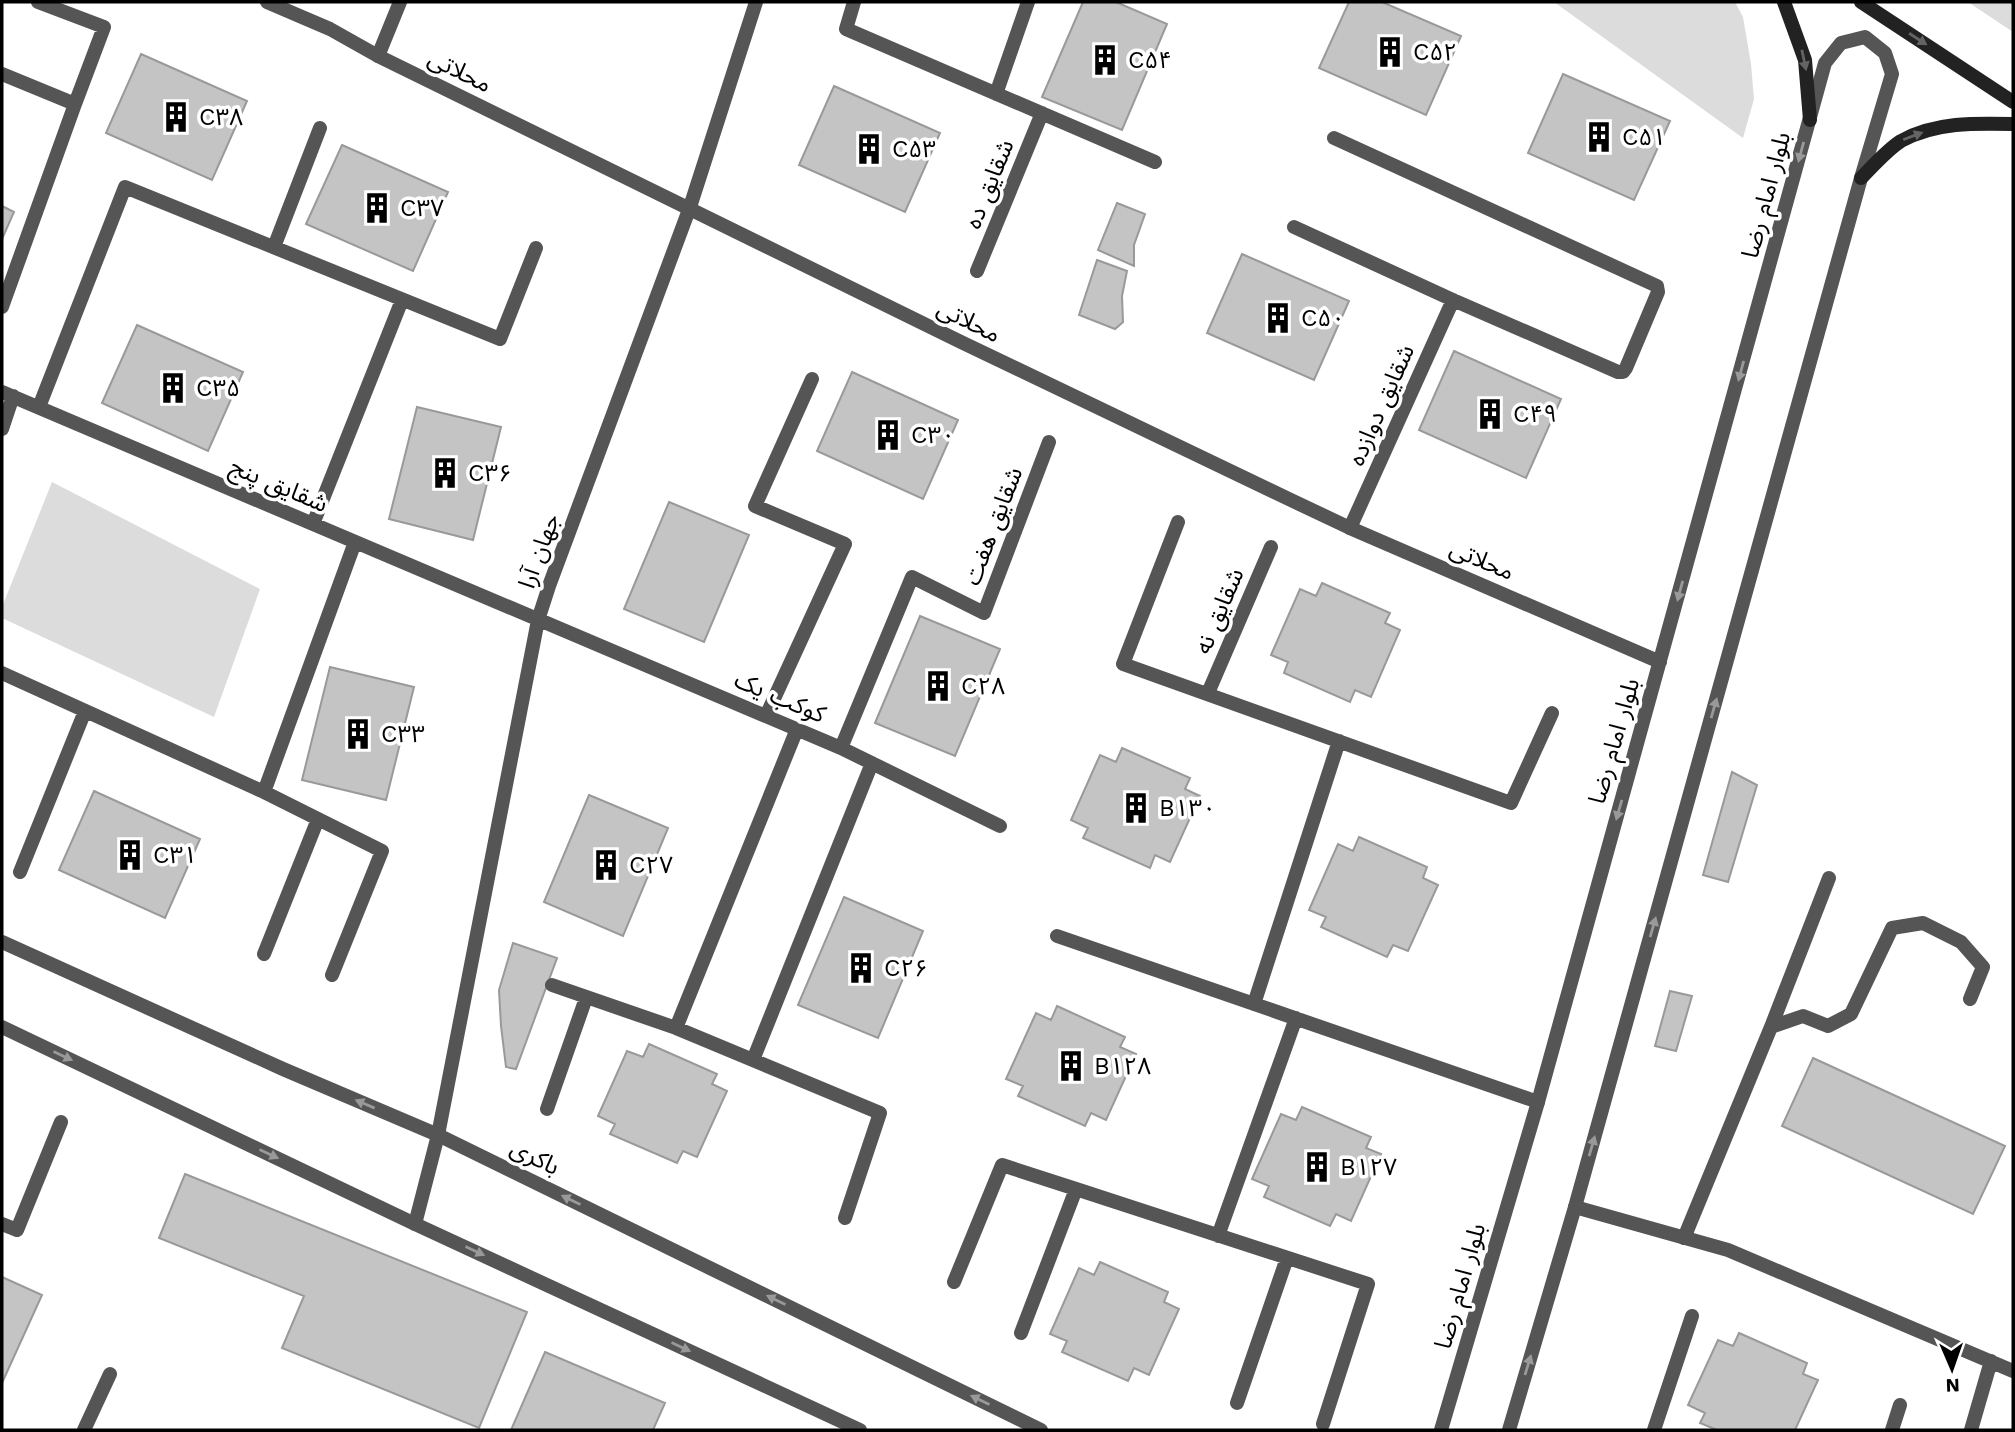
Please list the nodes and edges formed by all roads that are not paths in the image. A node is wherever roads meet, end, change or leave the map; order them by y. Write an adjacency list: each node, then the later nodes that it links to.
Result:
1 (38, 2): 13 (street)
2 (267, 2): 9 (street, محلاتی)
3 (400, 2): 9 (street)
4 (755, 2): 21 (street, جهان آرا)
5 (854, 2): 11 (street)
6 (1028, 2): 11 (street)
7 (1784, 2): 15 (main road, one-way to 15)
8 (1861, 2): 12 (main road, one-way to 12)
9 (378, 56): 21 (street, محلاتی)
10 (2, 74): 13 (street)
11 (996, 94): 14 (street)
12 (2013, 102)
13 (75, 104): 28 (street)
14 (1042, 114): 19 (street); 25 (street, شقایق ده)
15 (1810, 120): 20 (street, بلوار امام رضا); 40 (street, بلوار امام رضا, one-way to 40)
16 (2013, 124): 20 (main road, one-way to 16)
17 (320, 128): 23 (street)
18 (1334, 138): 27 (street)
19 (1155, 162)
20 (1861, 178): 73 (street, one-way to 20)
21 (690, 207): 36 (street, محلاتی); 39 (street, جهان آرا)
22 (1294, 227): 27 (street)
23 (274, 247): 26 (street); 31 (street)
24 (536, 248): 26 (street)
25 (977, 271)
26 (401, 300): 35 (street)
27 (1453, 300): 36 (street, شقایق دوازده)
28 (2, 307)
29 (812, 379): 45 (street)
30 (7, 394): 31 (street, شقایق پنج); 32 (street)
31 (39, 407): 35 (street, شقایق پنج)
32 (2, 429)
33 (1049, 442): 48 (street, شقایق هفت)
34 (1178, 522): 42 (street)
35 (313, 524): 37 (street, شقایق پنج)
36 (1350, 528): 40 (street, محلاتی)
37 (355, 542): 39 (street, شقایق پنج); 50 (street)
38 (1271, 547): 42 (street, شقایق نه)
39 (538, 620): 45 (street, کوکب یک); 71 (street, جهان آرا)
40 (1660, 662): 68 (street, بلوار امام رضا, one-way to 68)
41 (2, 673): 43 (street)
42 (1208, 693): 47 (street)
43 (85, 711): 50 (street); 53 (street)
44 (1552, 713): 47 (street)
45 (766, 716): 46 (street, کوکب یک)
46 (797, 729): 48 (street, کوکب یک); 66 (street)
47 (1339, 741): 62 (street)
48 (841, 748): 49 (street, کوکب یک)
49 (872, 763): 52 (street, کوکب یک); 67 (street)
50 (264, 792): 51 (street)
51 (318, 819): 57 (street); 58 (street)
52 (1000, 826)
53 (20, 872)
54 (1829, 878): 65 (street)
55 (1057, 936): 62 (street)
56 (2, 942): 71 (street, باکری, one-way to 56)
57 (264, 954)
58 (332, 975)
59 (552, 985): 60 (street)
60 (586, 998): 66 (street); 69 (street)
61 (1970, 999): 65 (street)
62 (1254, 1003): 63 (street)
63 (1296, 1018): 68 (street); 77 (street)
64 (2, 1027): 76 (street, one-way to 76)
65 (1771, 1027): 78 (street)
66 (676, 1028): 67 (street)
67 (752, 1060): 74 (street)
68 (1538, 1102): 92 (street, بلوار امام رضا)
69 (547, 1109)
70 (61, 1122): 75 (street)
71 (438, 1135): 76 (street, جهان آرا); 91 (street, باکری, one-way to 71)
72 (1076, 1189): 77 (street); 80 (street); 82 (street)
73 (1575, 1207): 78 (street); 93 (street, one-way to 73)
74 (845, 1217)
75 (2, 1224)
76 (415, 1224): 90 (street, one-way to 90)
77 (1218, 1236): 79 (street)
78 (1684, 1238): 83 (street)
79 (1287, 1258): 86 (street); 88 (street)
80 (954, 1282)
81 (1692, 1316): 94 (street)
82 (1021, 1334)
83 (1991, 1362): 84 (street); 96 (street)
84 (2013, 1371)
85 (110, 1374): 89 (street)
86 (1237, 1403)
87 (1900, 1405): 95 (street)
88 (1323, 1424)
89 (84, 1430)
90 (860, 1430)
91 (1041, 1430)
92 (1441, 1430)
93 (1509, 1430)
94 (1654, 1430)
95 (1892, 1430)
96 (1971, 1430)

